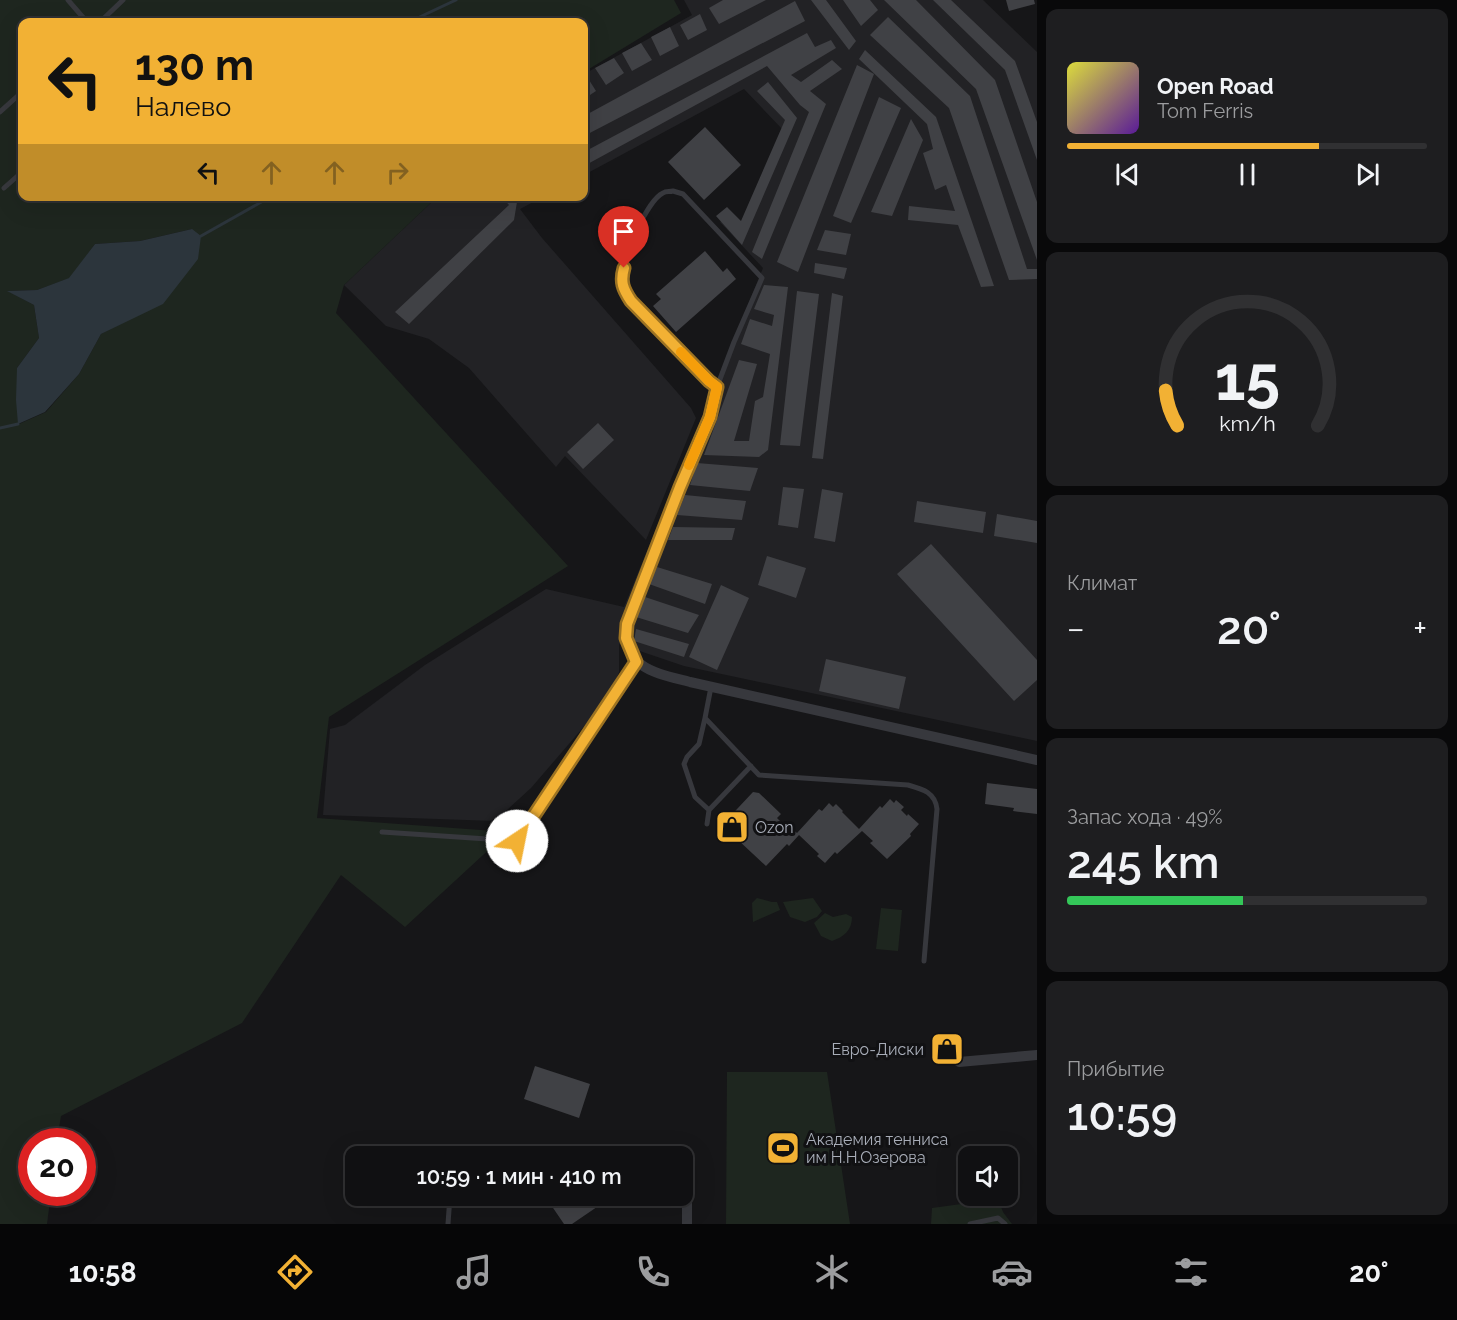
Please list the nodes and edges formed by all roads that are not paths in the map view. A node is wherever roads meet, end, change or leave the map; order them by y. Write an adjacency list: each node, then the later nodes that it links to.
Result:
1 (68, 0): 3 (lane)
2 (123, 0): 4 (lane)
3 (84, 18)
4 (104, 18)
5 (18, 96): 6 (lane)
6 (0, 112)
7 (18, 176): 8 (lane)
8 (4, 188)
9 (717, 387): 9 (lane); 10 (street)
10 (636, 662): 11 (street); 17 (lane)
11 (711, 687): 12 (lane); 13 (street)
12 (705, 718): 14 (lane); 15 (lane)
13 (1037, 760)
14 (751, 766): 15 (lane); 18 (lane)
15 (709, 810): 16 (lane)
16 (707, 824)
17 (382, 832)
18 (924, 961)
19 (1037, 1055): 20 (street)
20 (959, 1062)
21 (449, 1206): 23 (lane)
22 (687, 1206): 24 (street)
23 (448, 1224)
24 (687, 1224)
25 (970, 1224): 26 (lane)
26 (1005, 1224)

